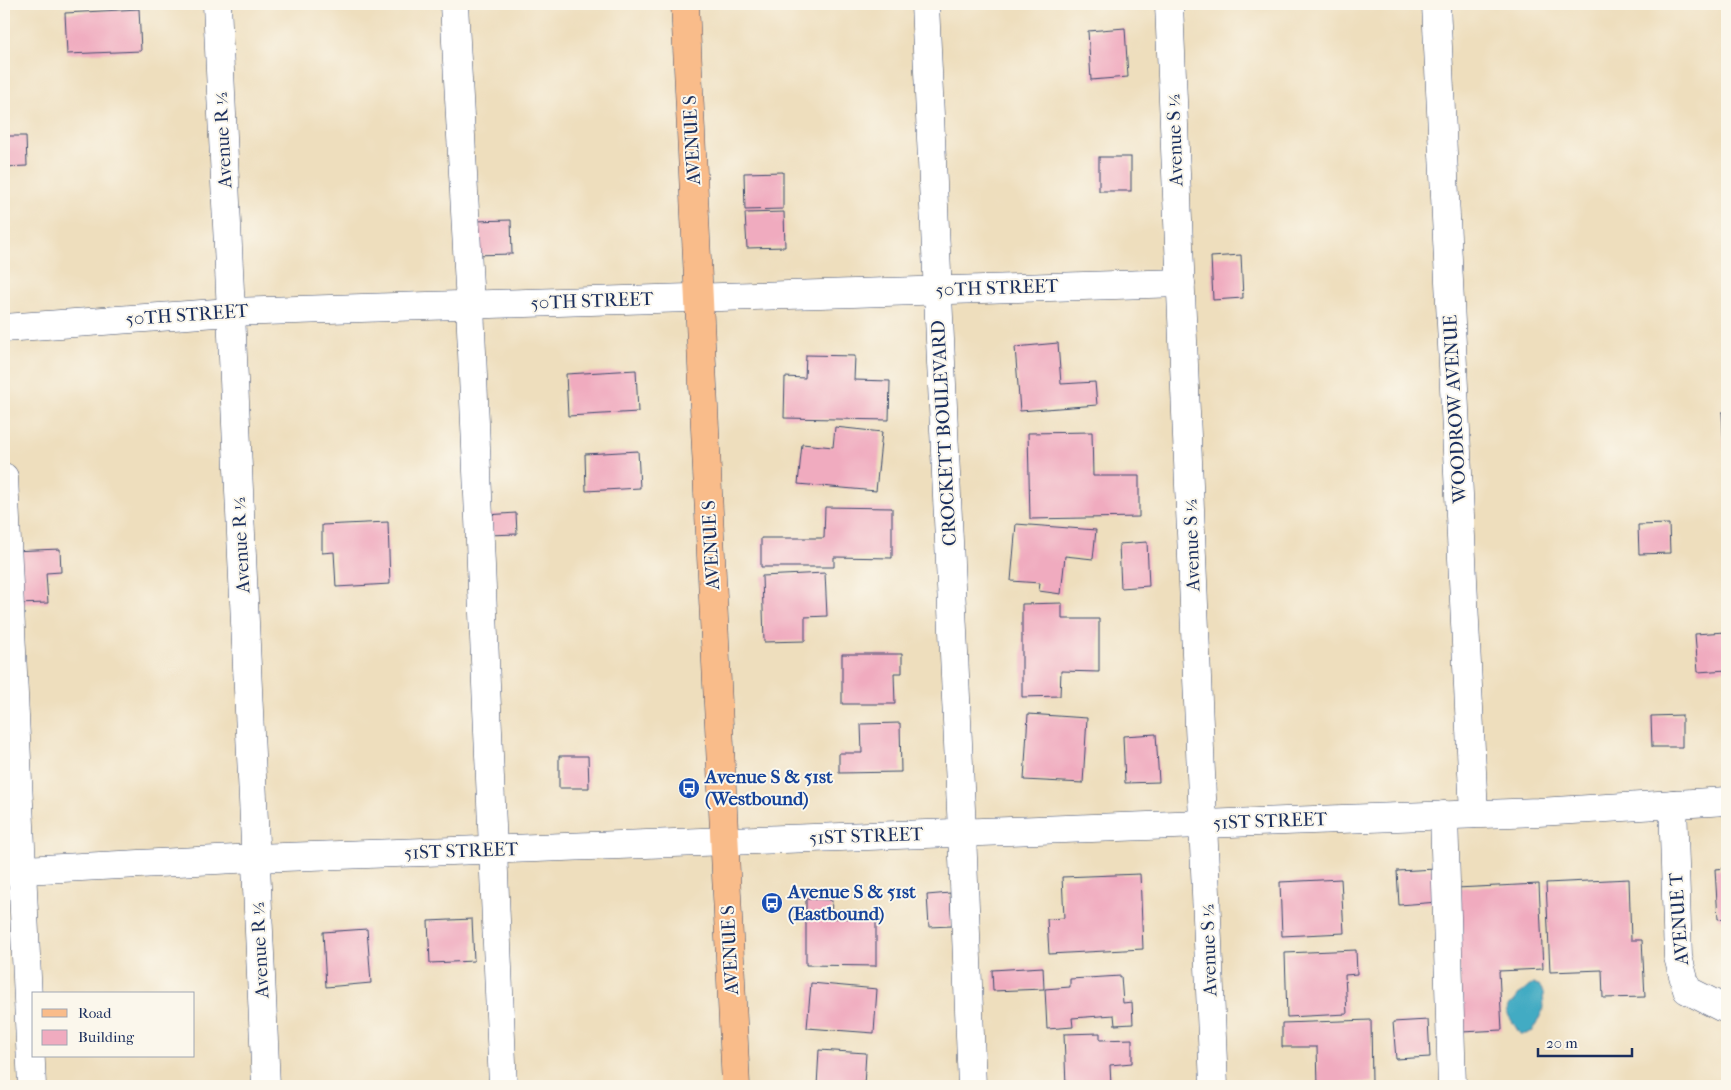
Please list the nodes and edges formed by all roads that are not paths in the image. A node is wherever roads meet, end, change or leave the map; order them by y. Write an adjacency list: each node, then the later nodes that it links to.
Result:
1 (217, 4): 11 (street, Avenue R ½)
2 (454, 4): 10 (street)
3 (685, 4): 9 (main road, AVENUE S)
4 (925, 4): 8 (street, CROCKETT BOULEVARD)
5 (1169, 4): 7 (street, Avenue S ½)
6 (1436, 4): 16 (street, WOODROW AVENUE)
7 (1181, 283): 8 (street, 50TH STREET); 18 (street, Avenue S ½)
8 (938, 290): 9 (street, 50TH STREET); 19 (street, CROCKETT BOULEVARD)
9 (699, 297): 10 (street, 50TH STREET); 20 (main road, AVENUE S)
10 (470, 305): 11 (street, 50TH STREET); 21 (street)
11 (230, 312): 12 (street, 50TH STREET); 22 (street, Avenue R ½)
12 (4, 328)
13 (4, 477): 23 (street)
14 (1727, 801): 15 (street, 51ST STREET)
15 (1674, 804): 16 (street, 51ST STREET); 24 (street, AVENUE T)
16 (1474, 814): 17 (street, 51ST STREET)
17 (1444, 815): 18 (street, 51ST STREET); 31 (street)
18 (1203, 824): 19 (street, 51ST STREET); 30 (street, Avenue S ½)
19 (962, 832): 20 (street, 51ST STREET); 29 (street, CROCKETT BOULEVARD)
20 (724, 841): 21 (street, 51ST STREET); 28 (main road, AVENUE S)
21 (493, 850): 22 (street, 51ST STREET); 27 (street)
22 (255, 858): 23 (street, 51ST STREET); 26 (street, Avenue R ½)
23 (13, 870): 25 (street)
24 (1727, 1009)
25 (32, 1086)
26 (266, 1086)
27 (503, 1086)
28 (736, 1086)
29 (972, 1086)
30 (1214, 1086)
31 (1452, 1086)

